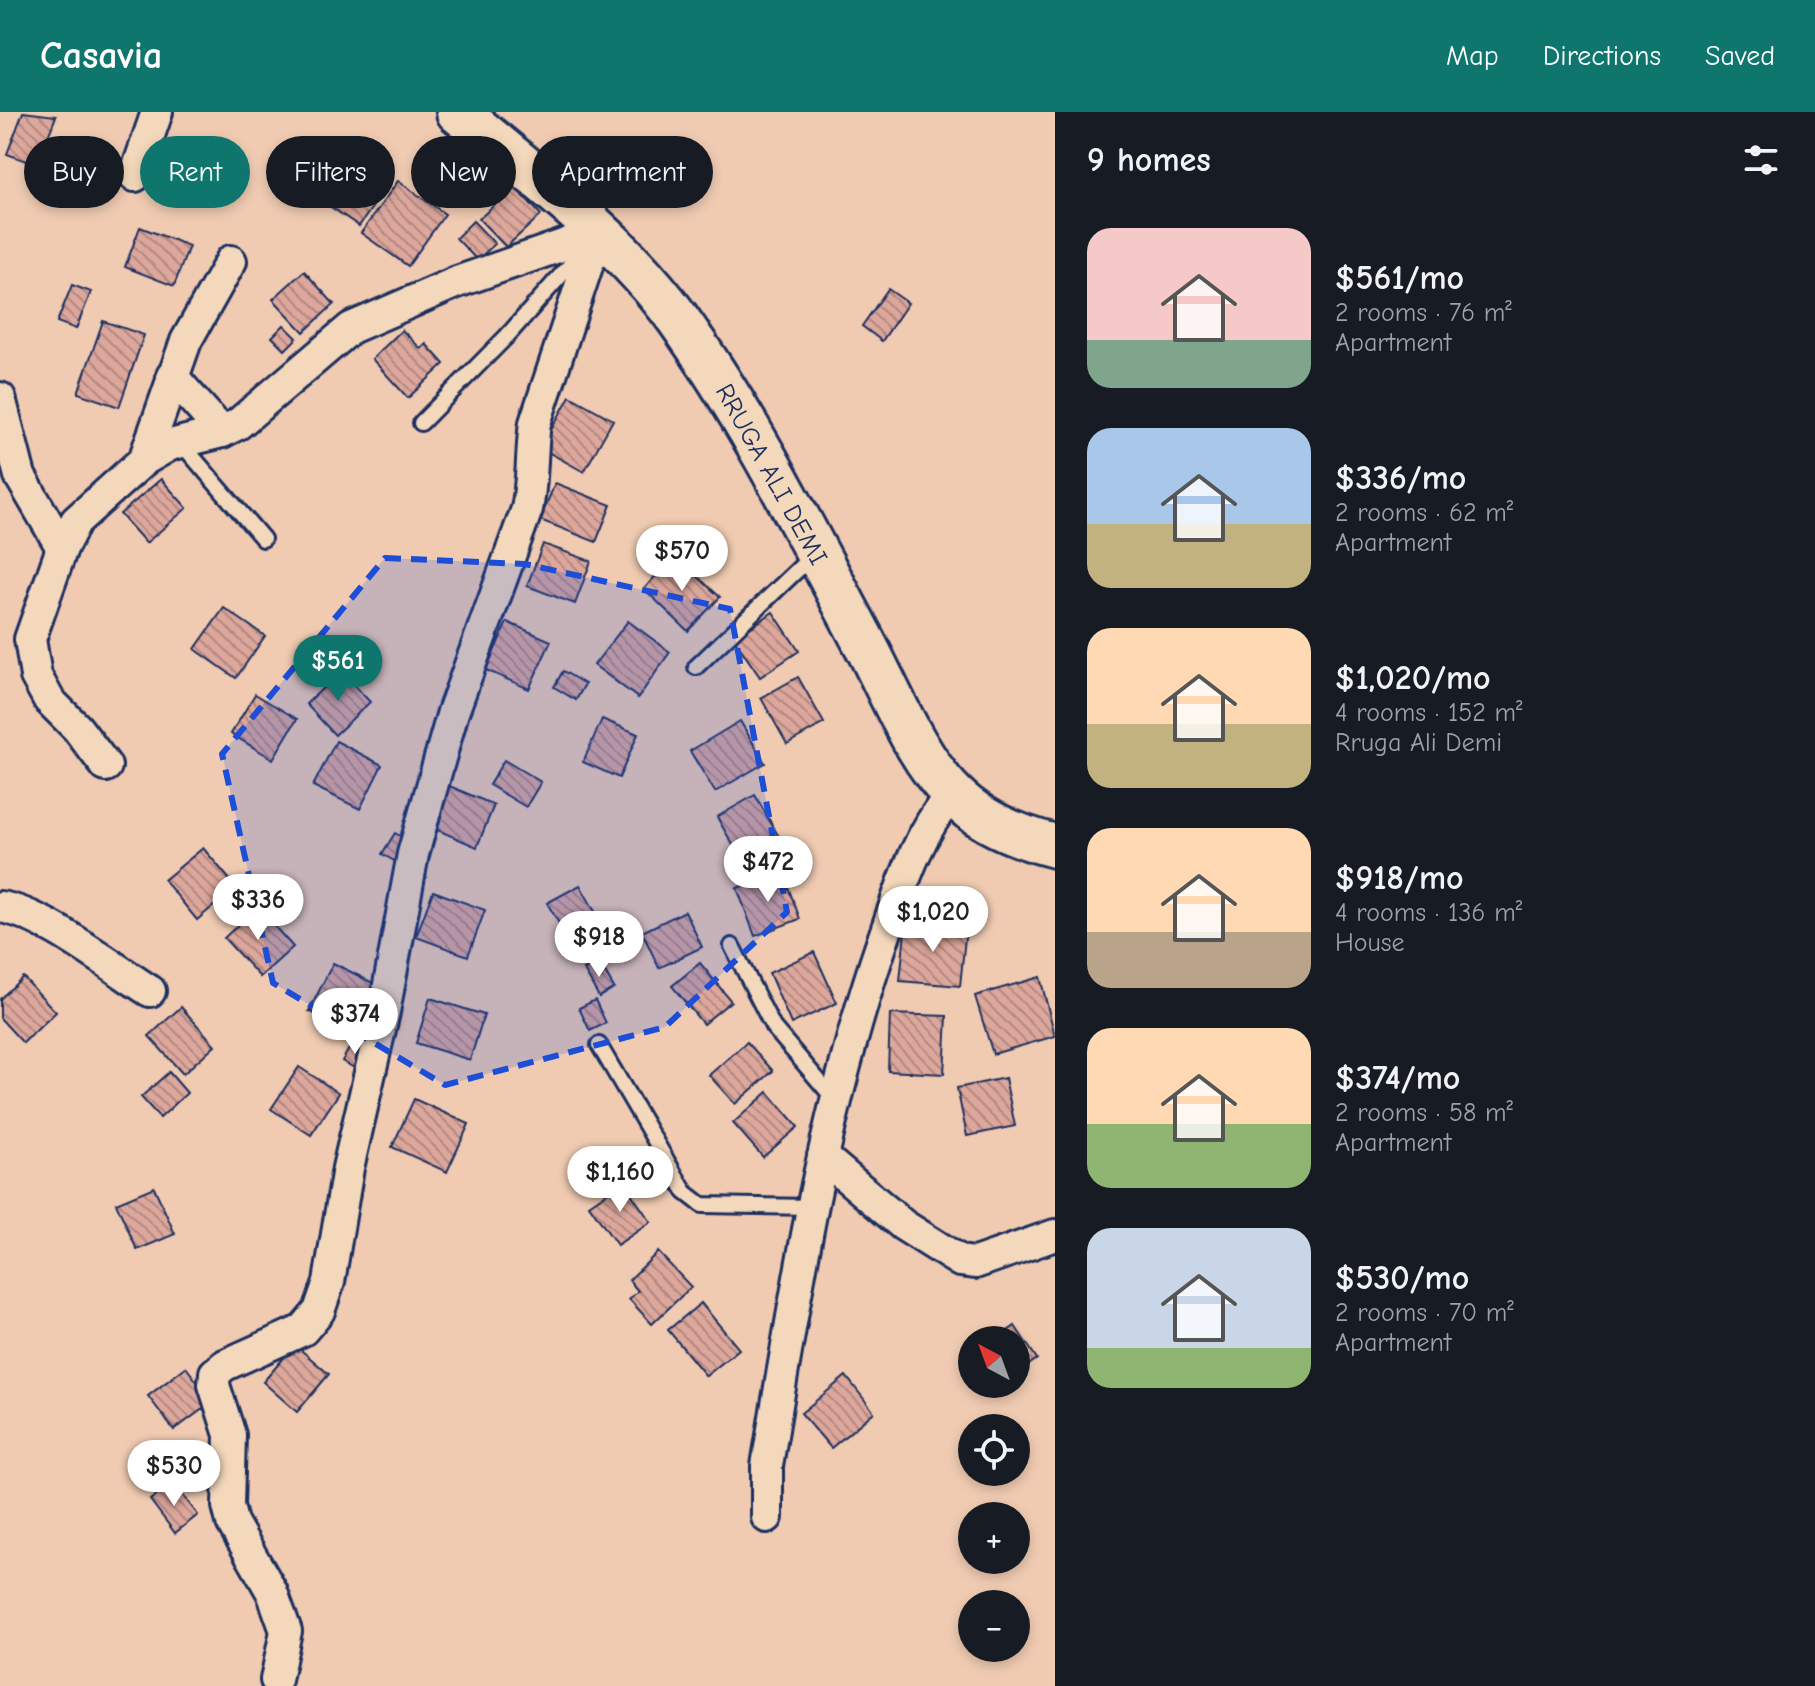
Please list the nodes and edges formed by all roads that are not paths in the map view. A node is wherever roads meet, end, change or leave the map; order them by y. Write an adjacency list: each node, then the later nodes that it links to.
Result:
1 (157, 112): 3 (street)
2 (458, 112): 4 (main road, RRUGA ALI DEMI)
3 (135, 176)
4 (598, 233): 8 (lane); 9 (street); 14 (main road, RRUGA ALI DEMI); 28 (street)
5 (231, 261): 6 (street)
6 (172, 376): 9 (street); 11 (street)
7 (0, 398): 13 (street)
8 (421, 423)
9 (222, 432): 10 (street)
10 (181, 443): 11 (street); 12 (lane)
11 (144, 460): 13 (street)
12 (263, 539)
13 (62, 548): 16 (street)
14 (816, 552): 15 (lane); 17 (main road, RRUGA ALI DEMI)
15 (696, 667)
16 (106, 766)
17 (952, 793): 18 (main road, RRUGA ALI DEMI); 23 (street)
18 (1055, 846)
19 (0, 907): 21 (street)
20 (732, 946): 23 (lane)
21 (150, 991)
22 (599, 1045): 25 (lane)
23 (835, 1100): 24 (street)
24 (823, 1157): 25 (street); 26 (street)
25 (815, 1207): 27 (street)
26 (1055, 1235)
27 (767, 1517)
28 (276, 1680)

